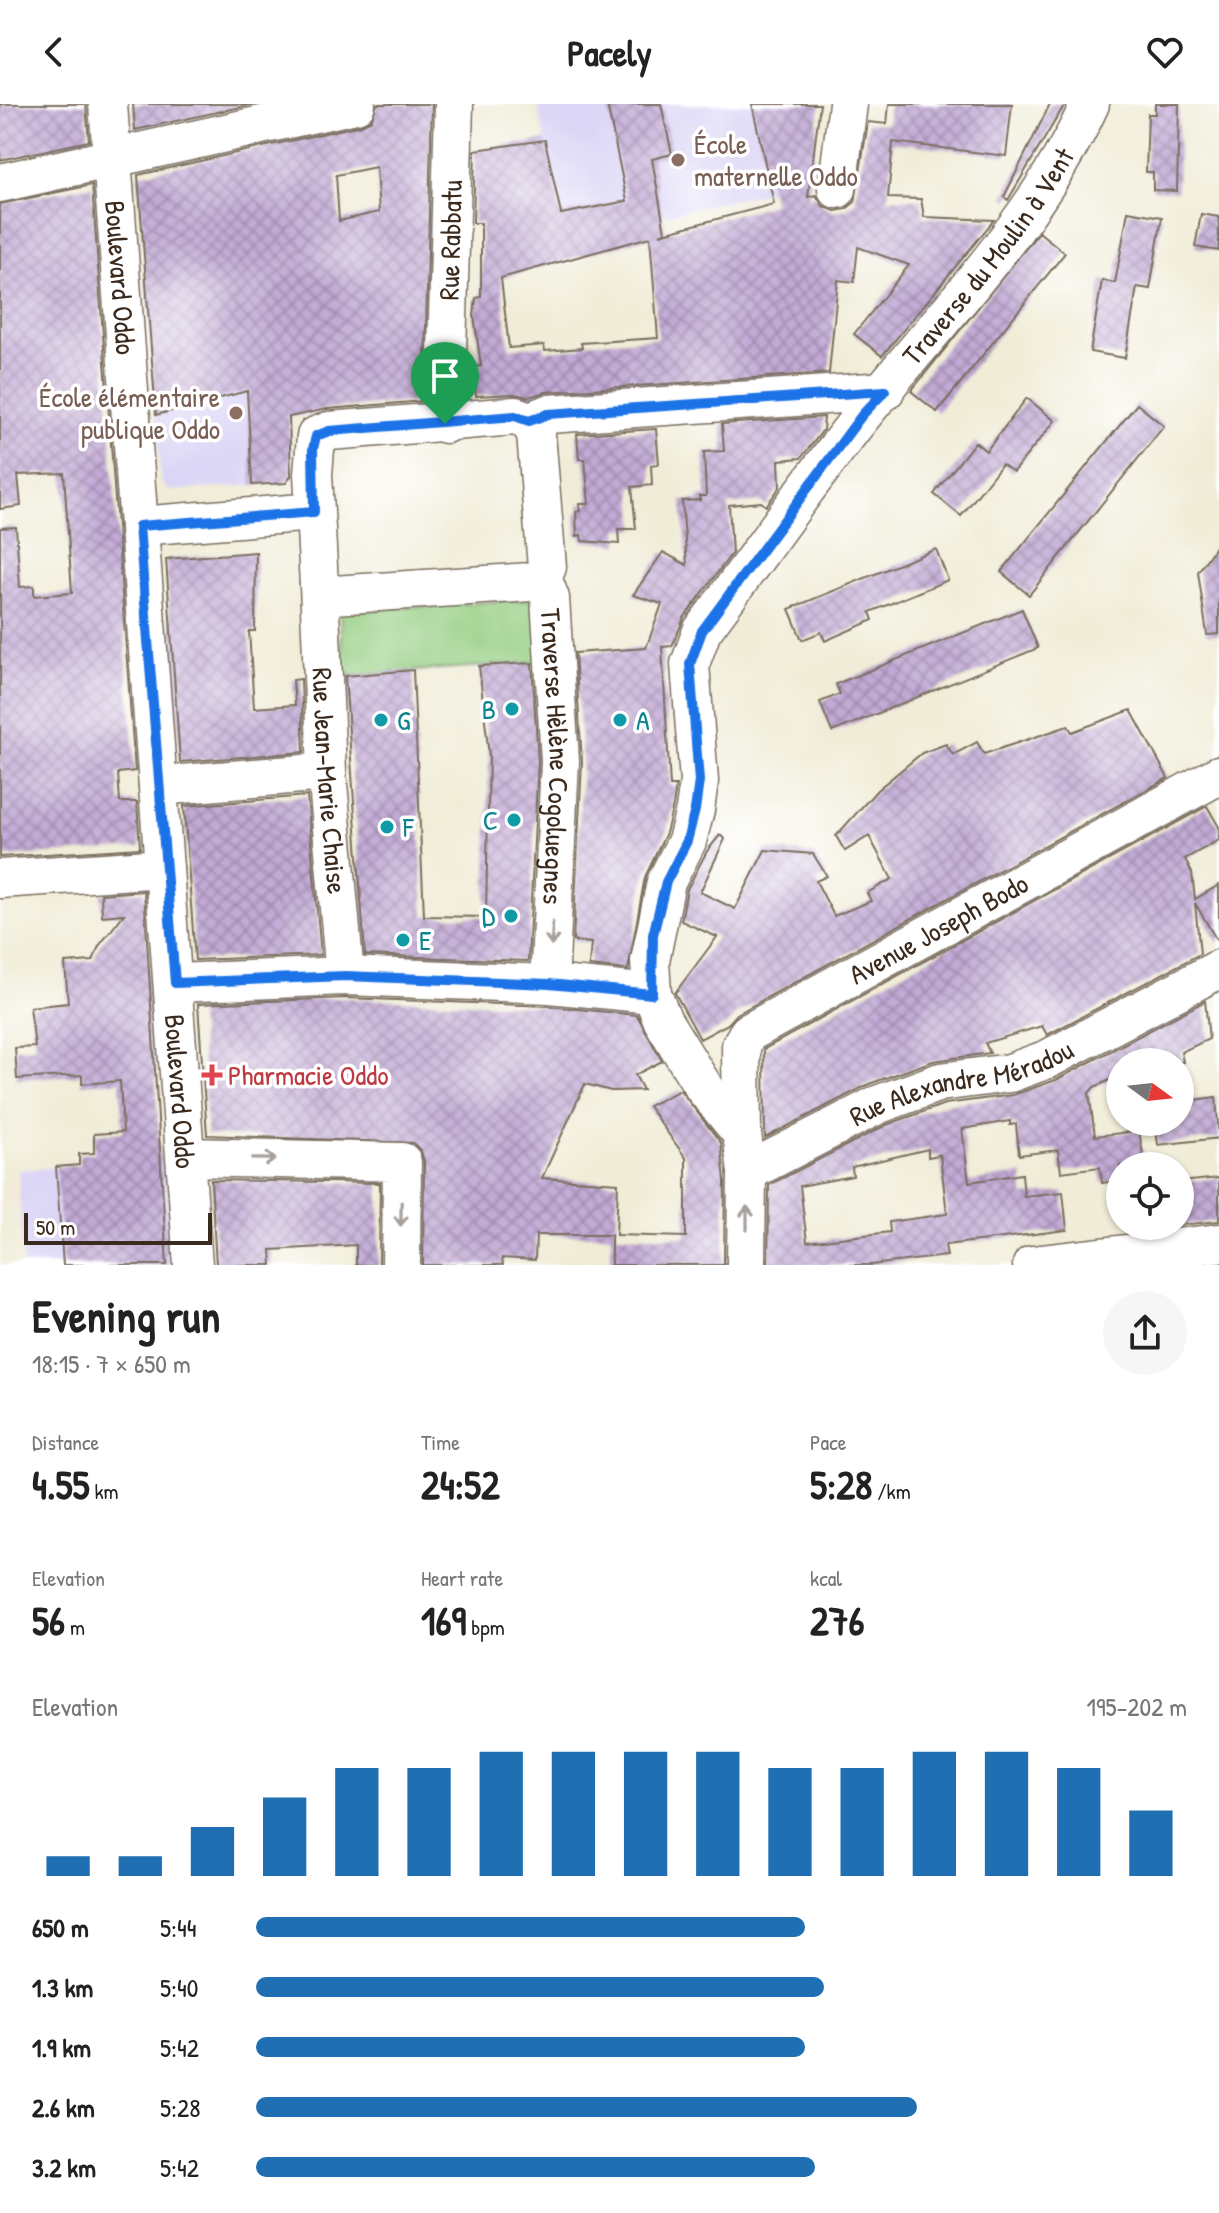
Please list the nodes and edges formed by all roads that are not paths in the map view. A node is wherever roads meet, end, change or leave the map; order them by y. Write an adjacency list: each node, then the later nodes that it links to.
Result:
1 (108, 104): 6 (street, Boulevard Oddo)
2 (356, 104): 6 (street)
3 (454, 104): 11 (street, Rue Rabbatu)
4 (848, 104): 8 (street)
5 (1090, 104): 9 (street, Traverse du Moulin à Vent)
6 (112, 157): 7 (street); 13 (street, Boulevard Oddo)
7 (0, 183)
8 (837, 189)
9 (885, 391): 10 (street); 25 (street, Traverse du Moulin à Vent)
10 (529, 421): 11 (street); 14 (street, Traverse Hèlène Cogoluegnes)
11 (445, 424): 12 (street, Rue Jean-Marie Chaise)
12 (314, 512): 13 (street); 15 (street, Rue Jean-Marie Chaise)
13 (139, 526): 18 (street, Boulevard Oddo)
14 (542, 578): 15 (street); 24 (street, Traverse Hèlène Cogoluegnes, one-way to 24)
15 (319, 585): 16 (street, Rue Jean-Marie Chaise)
16 (327, 772): 18 (street); 21 (street, Rue Jean-Marie Chaise)
17 (1219, 775): 26 (street, Avenue Joseph Bodo)
18 (158, 786): 19 (street, Boulevard Oddo)
19 (164, 868): 20 (street); 23 (street, Boulevard Oddo)
20 (0, 879)
21 (345, 976): 23 (street); 24 (street)
22 (1218, 979): 28 (street, Rue Alexandre Méradou)
23 (175, 983): 27 (street, Boulevard Oddo)
24 (549, 984): 25 (street)
25 (652, 994): 26 (street, Traverse du Moulin à Vent)
26 (742, 1134): 28 (street)
27 (187, 1157): 30 (street, Boulevard Oddo); 31 (street, one-way to 31)
28 (747, 1172): 32 (street, one-way to 28)
29 (1219, 1243): 33 (street)
30 (193, 1265)
31 (401, 1265)
32 (746, 1265)
33 (1032, 1265)

